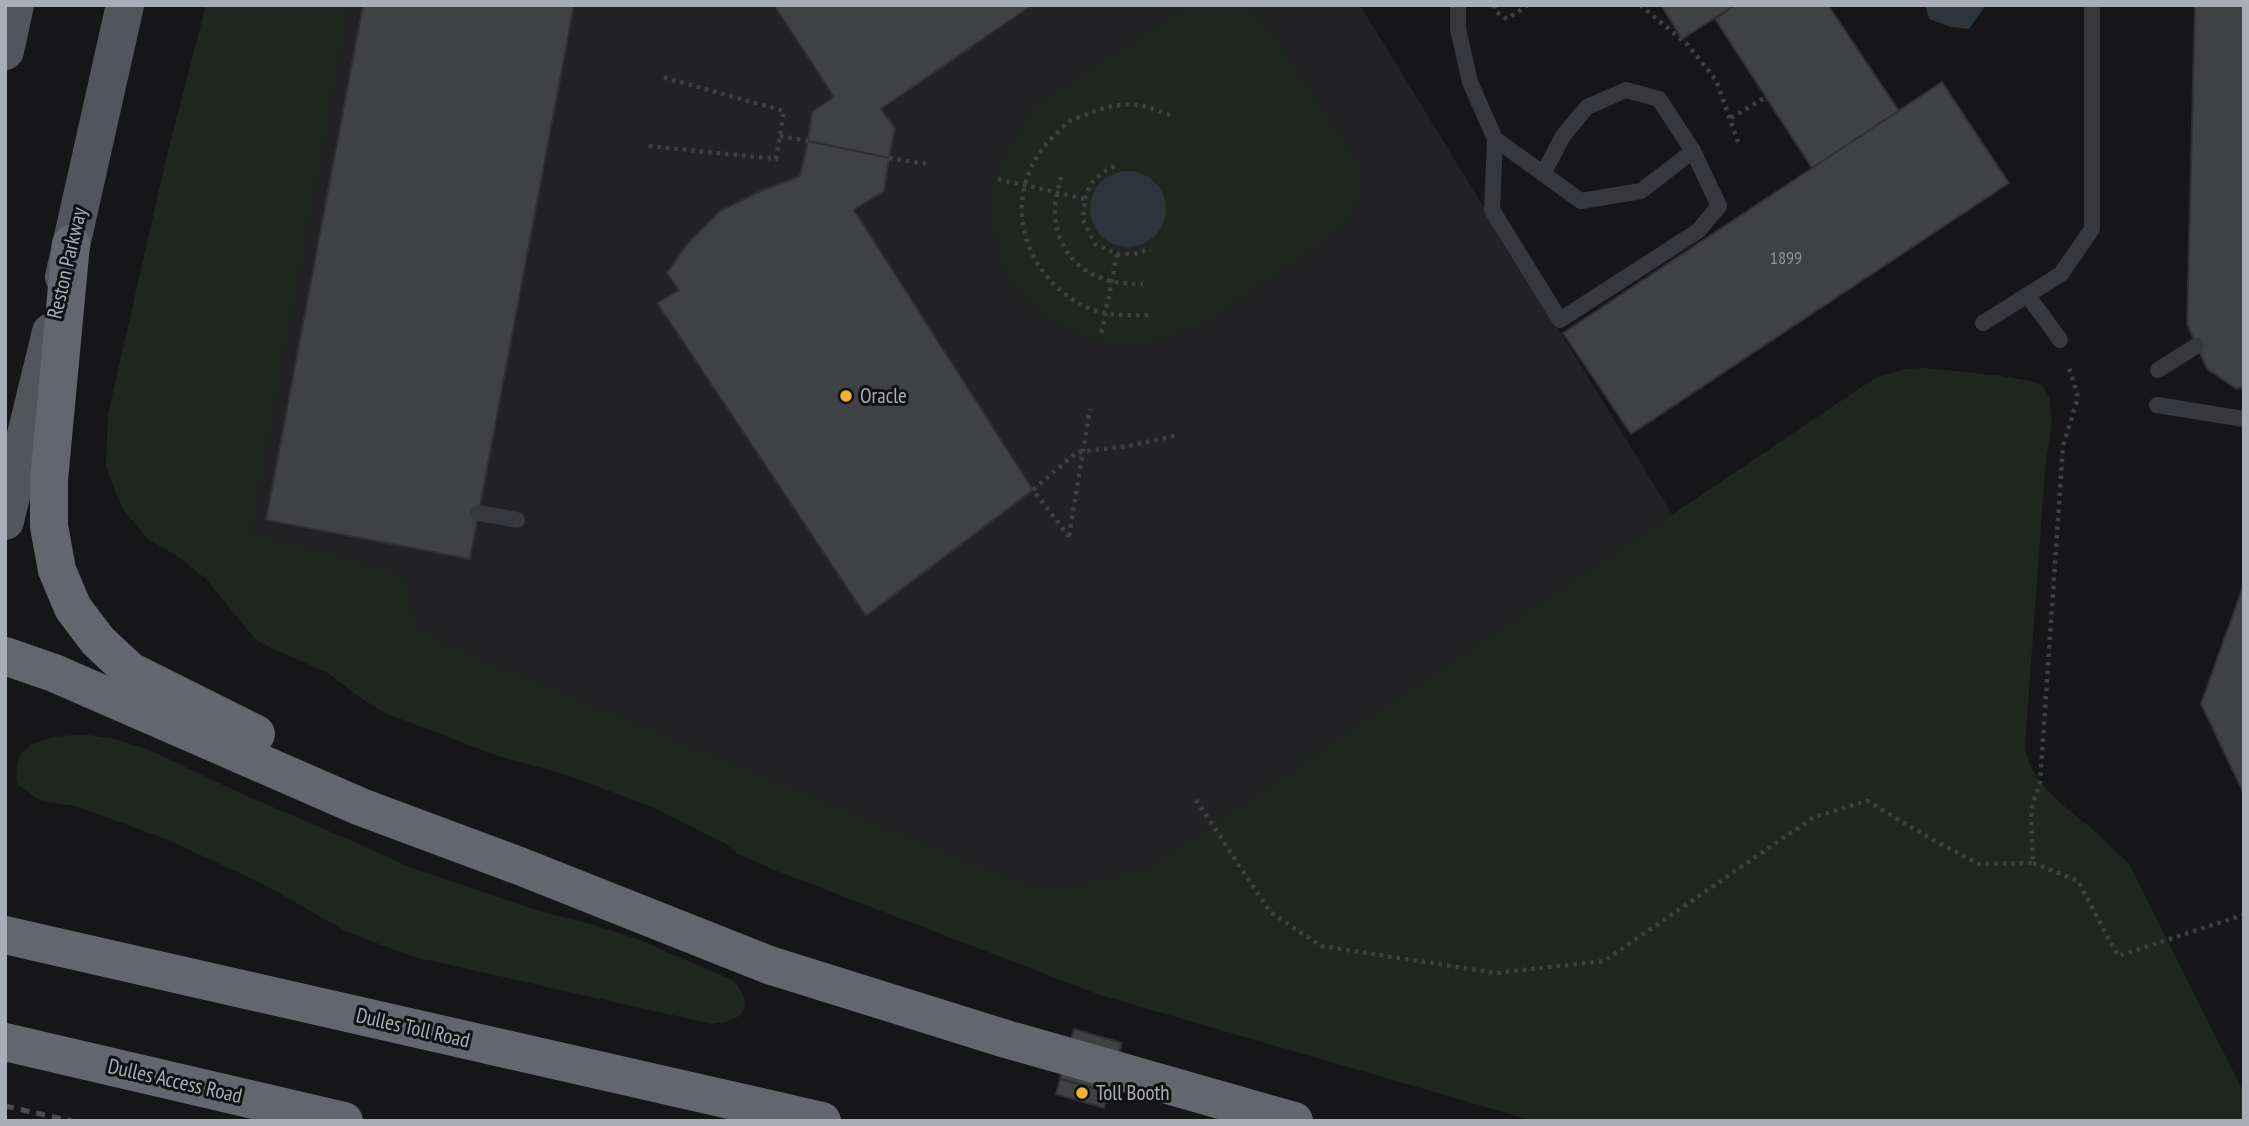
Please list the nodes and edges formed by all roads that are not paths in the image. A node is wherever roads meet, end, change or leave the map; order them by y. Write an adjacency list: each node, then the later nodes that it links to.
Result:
1 (15, 5): 5 (main road)
2 (125, 5): 9 (main road, Reston Parkway)
3 (1458, 5): 6 (lane)
4 (2092, 5): 10 (lane)
5 (5, 51)
6 (1495, 139): 7 (lane); 8 (lane)
7 (1693, 151): 8 (lane); 8 (lane)
8 (1543, 174)
9 (71, 244): 19 (main road, Reston Parkway); 21 (highway)
10 (2028, 296): 11 (lane); 12 (lane)
11 (1983, 323)
12 (2060, 340)
13 (2196, 346): 14 (lane)
14 (2158, 370)
15 (2157, 405): 16 (lane)
16 (2244, 419)
17 (478, 513): 18 (lane)
18 (517, 520)
19 (5, 521)
20 (5, 656): 21 (highway)
21 (517, 866): 26 (highway)
22 (5, 934): 25 (highway, Dulles Toll Road)
23 (5, 1042): 24 (highway, Dulles Access Road)
24 (344, 1121)
25 (822, 1121)
26 (1294, 1121)

